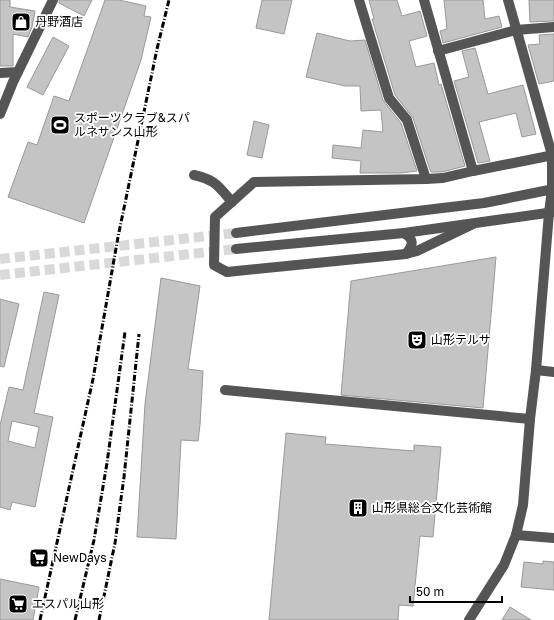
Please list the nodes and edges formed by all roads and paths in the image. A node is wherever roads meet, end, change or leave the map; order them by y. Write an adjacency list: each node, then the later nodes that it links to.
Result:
1 (45, 0): 6 (street)
2 (53, 0): 6 (street)
3 (359, 0): 16 (street)
4 (424, 0): 9 (street)
5 (508, 0): 8 (street)
6 (47, 11): 10 (street)
7 (554, 27): 8 (street)
8 (516, 30): 9 (street); 13 (street)
9 (438, 51): 14 (street)
10 (18, 72): 11 (street); 12 (street)
11 (0, 73)
12 (0, 114)
13 (553, 155): 14 (street); 17 (street)
14 (473, 171): 16 (street)
15 (194, 175): 18 (street)
16 (426, 179): 18 (street)
17 (553, 189): 19 (street); 21 (street)
18 (232, 202): 24 (street)
19 (552, 212): 20 (street); 25 (street)
20 (473, 224): 22 (street); 24 (street)
21 (236, 233)
22 (404, 233): 23 (street); 24 (street)
23 (236, 249)
24 (406, 254)
25 (536, 370): 26 (street); 28 (street)
26 (554, 372)
27 (225, 390): 28 (street)
28 (530, 420): 29 (street)
29 (516, 534): 30 (street); 31 (street)
30 (554, 538)
31 (469, 620)

